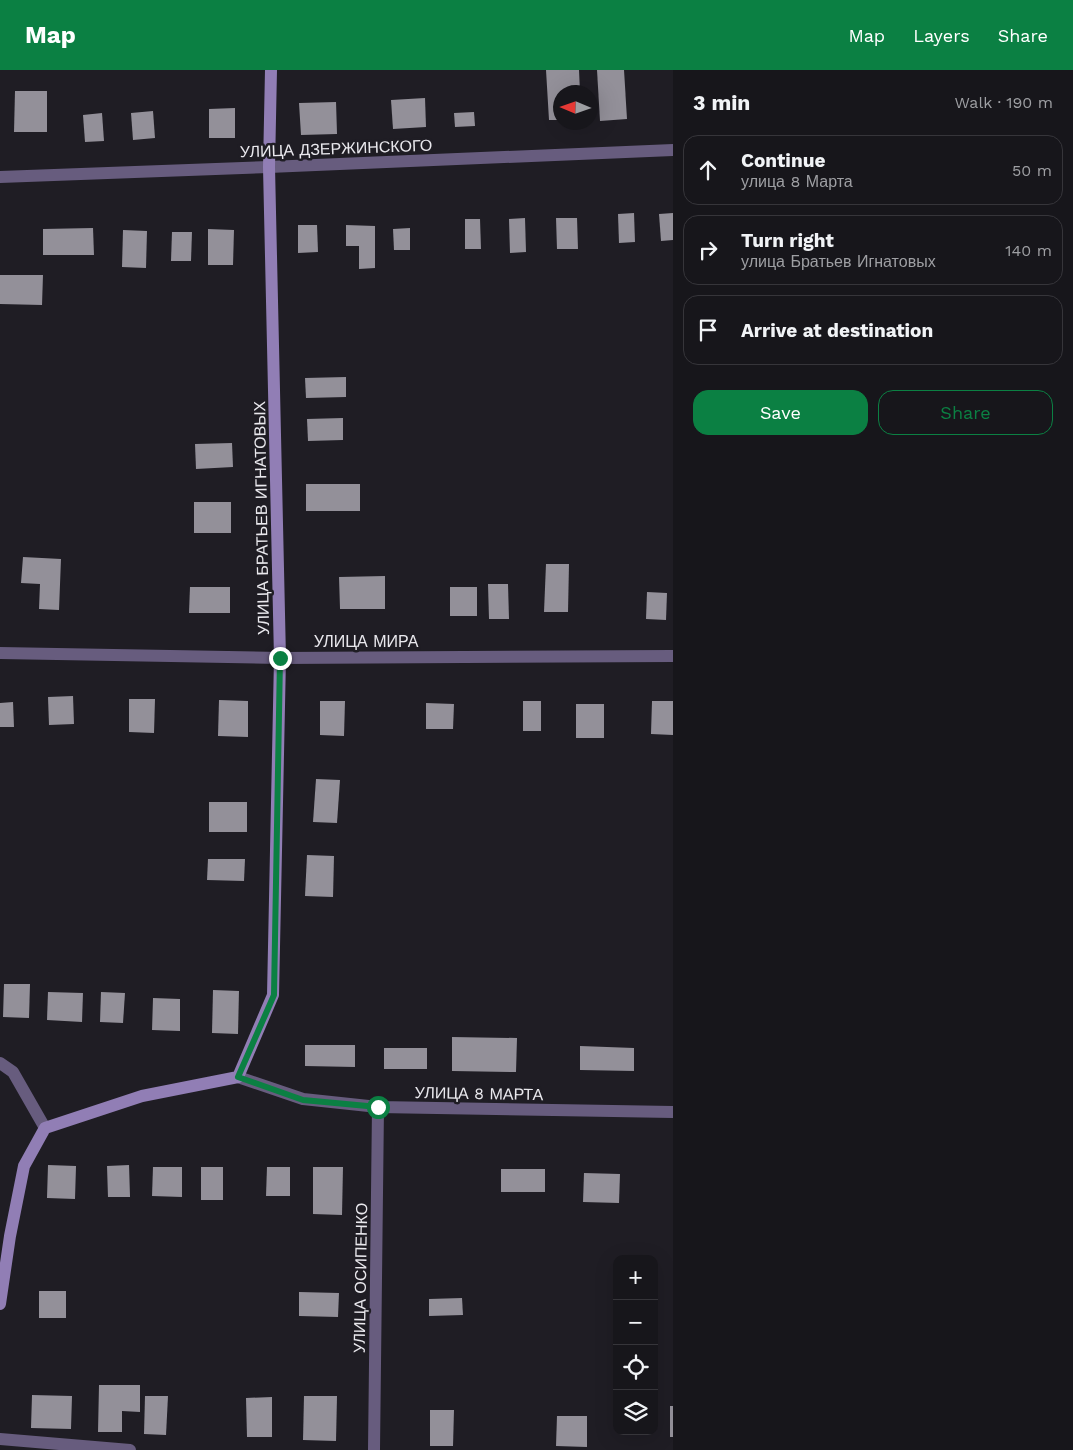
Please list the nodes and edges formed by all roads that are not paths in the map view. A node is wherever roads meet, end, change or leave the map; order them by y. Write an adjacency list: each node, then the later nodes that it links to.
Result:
1 (271, 70): 3 (street, УЛИЦА БРАТЬЕВ ИГНАТОВЫХ)
2 (673, 150): 3 (street, УЛИЦА ДЗЕРЖИНСКОГО)
3 (269, 168): 4 (street, УЛИЦА ДЗЕРЖИНСКОГО); 7 (street, УЛИЦА БРАТЬЕВ ИГНАТОВЫХ)
4 (0, 177)
5 (0, 653): 7 (street, УЛИЦА МИРА)
6 (673, 656): 7 (street, УЛИЦА МИРА)
7 (280, 658): 9 (street, УЛИЦА БРАТЬЕВ ИГНАТОВЫХ)
8 (0, 1063): 12 (street)
9 (238, 1077): 10 (street, УЛИЦА 8 МАРТА); 12 (street)
10 (378, 1107): 11 (street, УЛИЦА 8 МАРТА); 16 (street, УЛИЦА ОСИПЕНКО)
11 (673, 1112)
12 (45, 1128): 13 (street)
13 (0, 1304)
14 (0, 1439): 15 (street)
15 (130, 1450)
16 (374, 1450)

